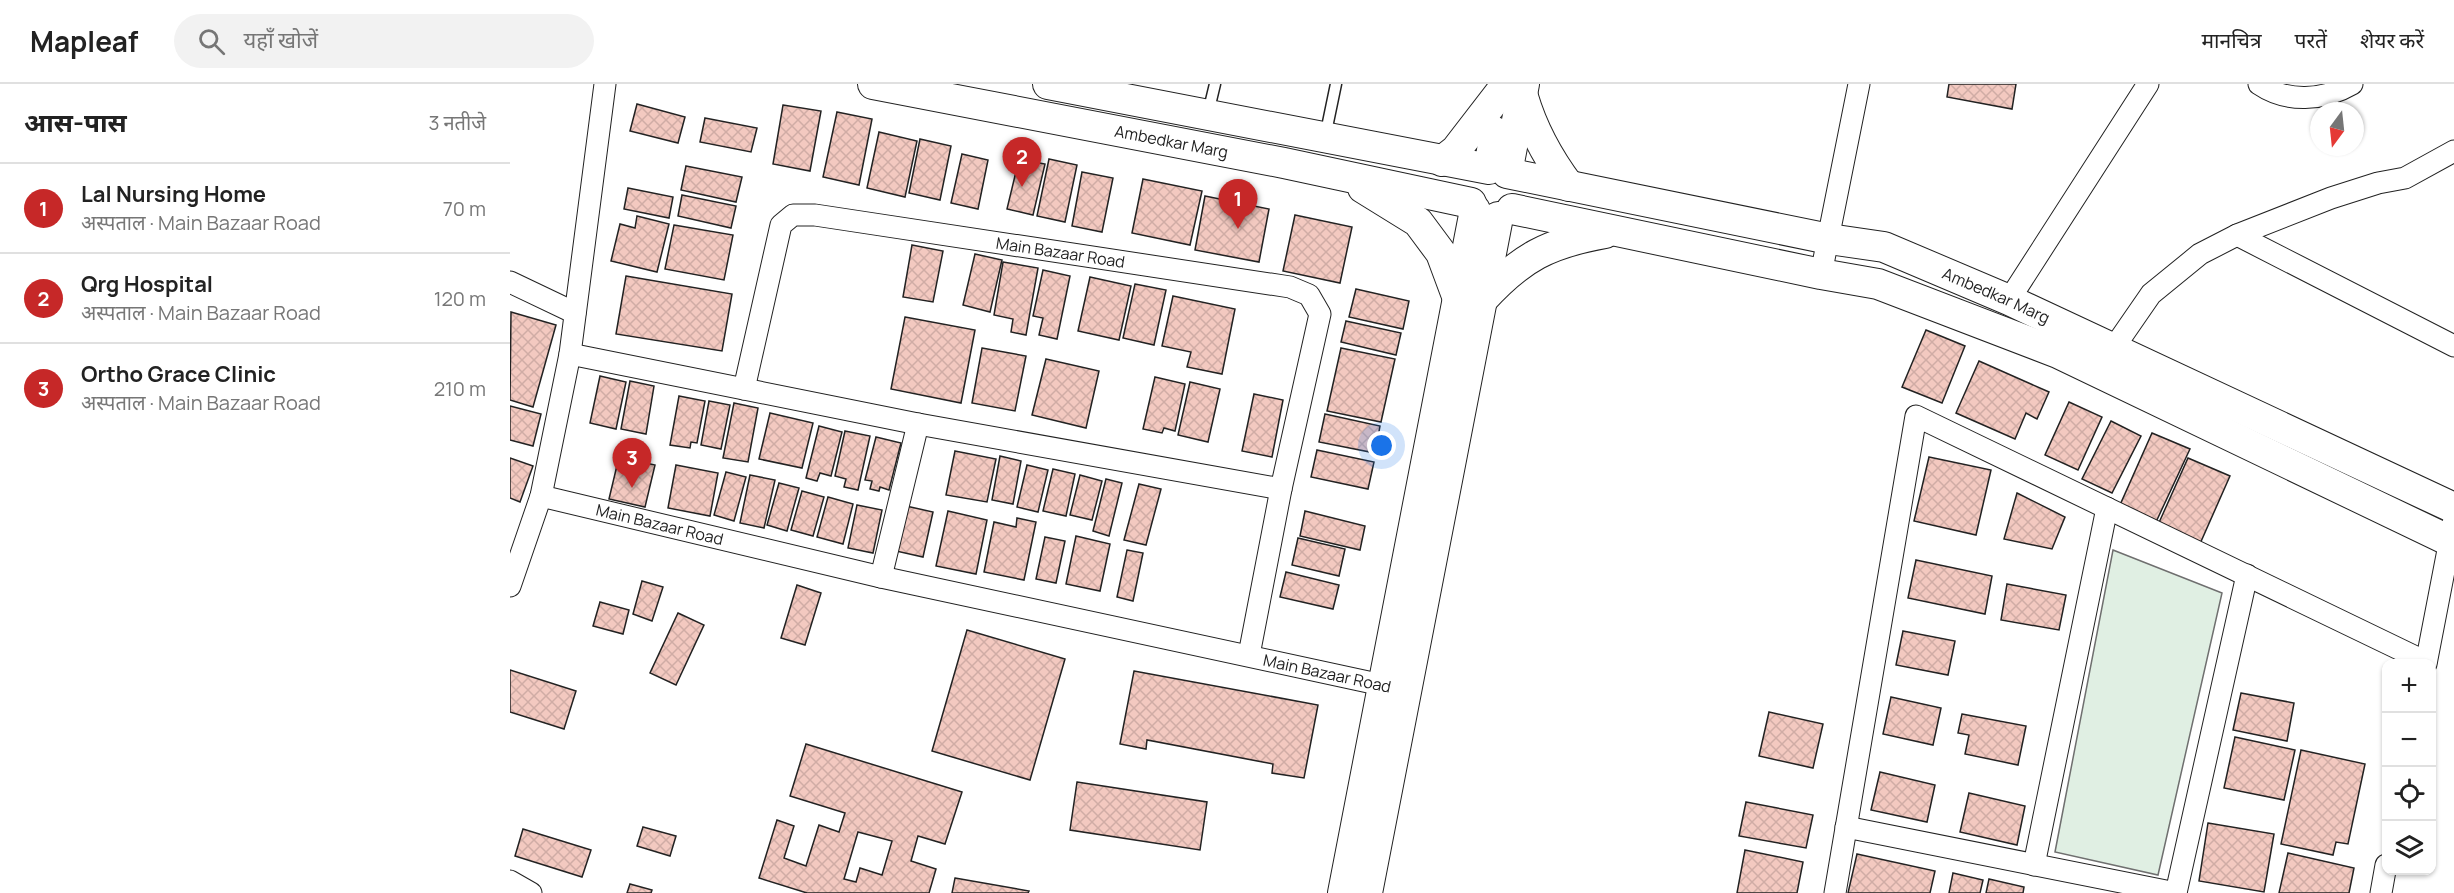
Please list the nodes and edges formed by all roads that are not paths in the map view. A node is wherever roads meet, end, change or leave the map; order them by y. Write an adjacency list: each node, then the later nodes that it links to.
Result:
1 (605, 84): 26 (street)
2 (873, 84): 16 (street, Ambedkar Marg)
3 (1048, 84): 11 (street, Ambedkar Marg)
4 (1215, 84): 11 (lane)
5 (1336, 84): 12 (lane)
6 (1860, 84): 21 (street)
7 (2148, 84): 25 (street)
8 (2259, 84): 9 (street)
9 (2352, 84)
10 (1513, 88): 14 (street); 15 (street); 17 (street)
11 (1208, 115): 12 (street, Ambedkar Marg)
12 (1325, 138): 14 (street, Ambedkar Marg)
13 (2454, 151): 20 (street)
14 (1442, 161): 15 (street, Ambedkar Marg)
15 (1498, 171): 17 (street, Ambedkar Marg); 18 (street); 18 (street)
16 (1331, 172): 18 (street, Ambedkar Marg); 24 (street)
17 (1569, 186): 21 (street, Ambedkar Marg)
18 (1489, 210): 19 (street, Ambedkar Marg); 24 (street)
19 (1617, 231): 22 (street, Ambedkar Marg); 24 (street)
20 (2237, 235): 27 (street); 28 (street)
21 (1829, 239): 22 (street); 25 (street, Ambedkar Marg)
22 (1821, 274): 36 (street, Ambedkar Marg)
23 (510, 282): 26 (street)
24 (1469, 298): 43 (street)
25 (2009, 300): 28 (street, Ambedkar Marg)
26 (576, 313): 29 (street)
27 (2454, 346)
28 (2113, 349): 35 (street, Ambedkar Marg)
29 (570, 354): 30 (street); 33 (street)
30 (744, 388): 31 (street); 32 (street, Main Bazaar Road)
31 (918, 424): 32 (street); 38 (street)
32 (1281, 489): 40 (street, Main Bazaar Road)
33 (541, 496): 38 (street, Main Bazaar Road); 39 (street)
34 (2107, 508): 37 (street); 44 (street); 45 (street)
35 (2454, 508)
36 (2453, 534): 42 (street)
37 (2247, 575): 41 (street); 52 (street)
38 (881, 577): 40 (street, Main Bazaar Road)
39 (510, 586)
40 (1249, 656): 43 (street, Main Bazaar Road)
41 (2418, 659)
42 (2427, 659)
43 (1394, 688): 49 (street); 50 (street)
44 (1846, 827): 45 (street); 51 (street)
45 (2034, 864): 52 (street)
46 (2384, 875): 53 (street)
47 (510, 881): 48 (street)
48 (531, 893)
49 (1342, 893)
50 (1367, 893)
51 (1835, 893)
52 (2176, 893)
53 (2381, 893)

